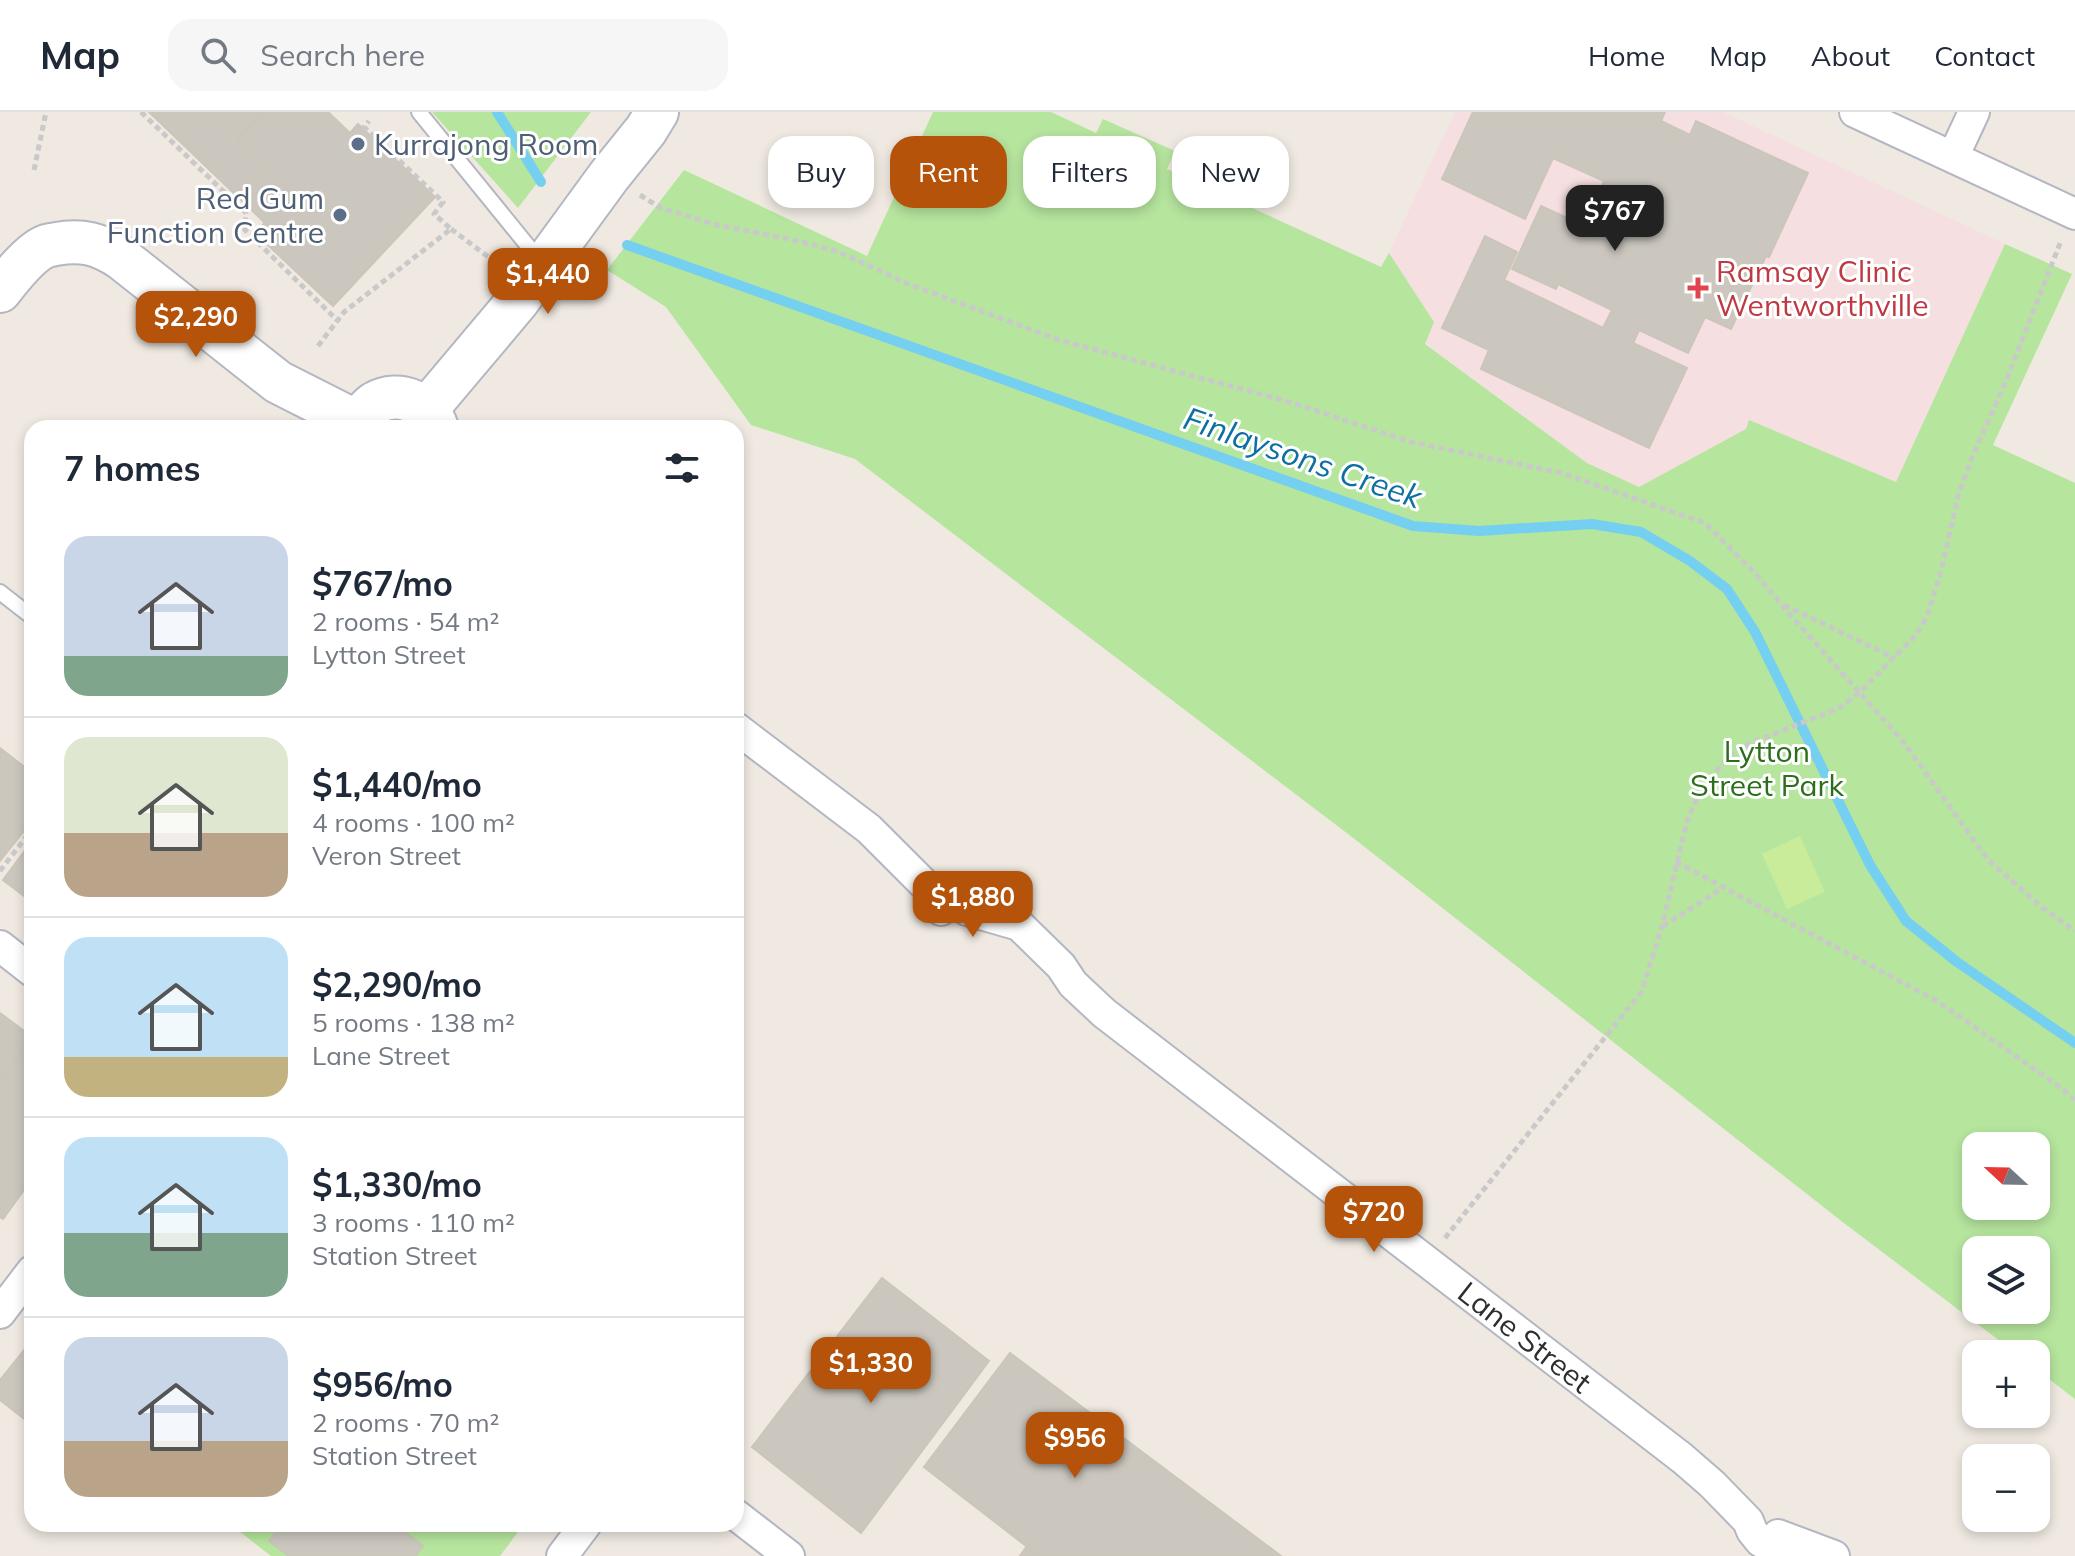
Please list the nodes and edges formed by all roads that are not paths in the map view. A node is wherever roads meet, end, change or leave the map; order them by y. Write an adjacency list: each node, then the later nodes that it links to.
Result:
1 (419, 112): 7 (lane)
2 (657, 112): 7 (street)
3 (1855, 112): 5 (street)
4 (1974, 112): 5 (street)
5 (1953, 157): 6 (street)
6 (2074, 213)
7 (543, 265): 9 (street)
8 (0, 291): 10 (street)
9 (432, 419): 11 (street)
10 (347, 420)
11 (360, 420)
12 (0, 592): 13 (lane)
13 (24, 611)
14 (744, 734): 20 (street, Lane Street)
15 (0, 946): 16 (street)
16 (24, 965)
17 (24, 1282): 18 (street)
18 (0, 1313)
19 (744, 1521): 23 (street)
20 (1748, 1521): 24 (street, Lane Street); 25 (street, Lane Street)
21 (580, 1532): 22 (street)
22 (562, 1556)
23 (789, 1556)
24 (1795, 1556)
25 (1834, 1556)

